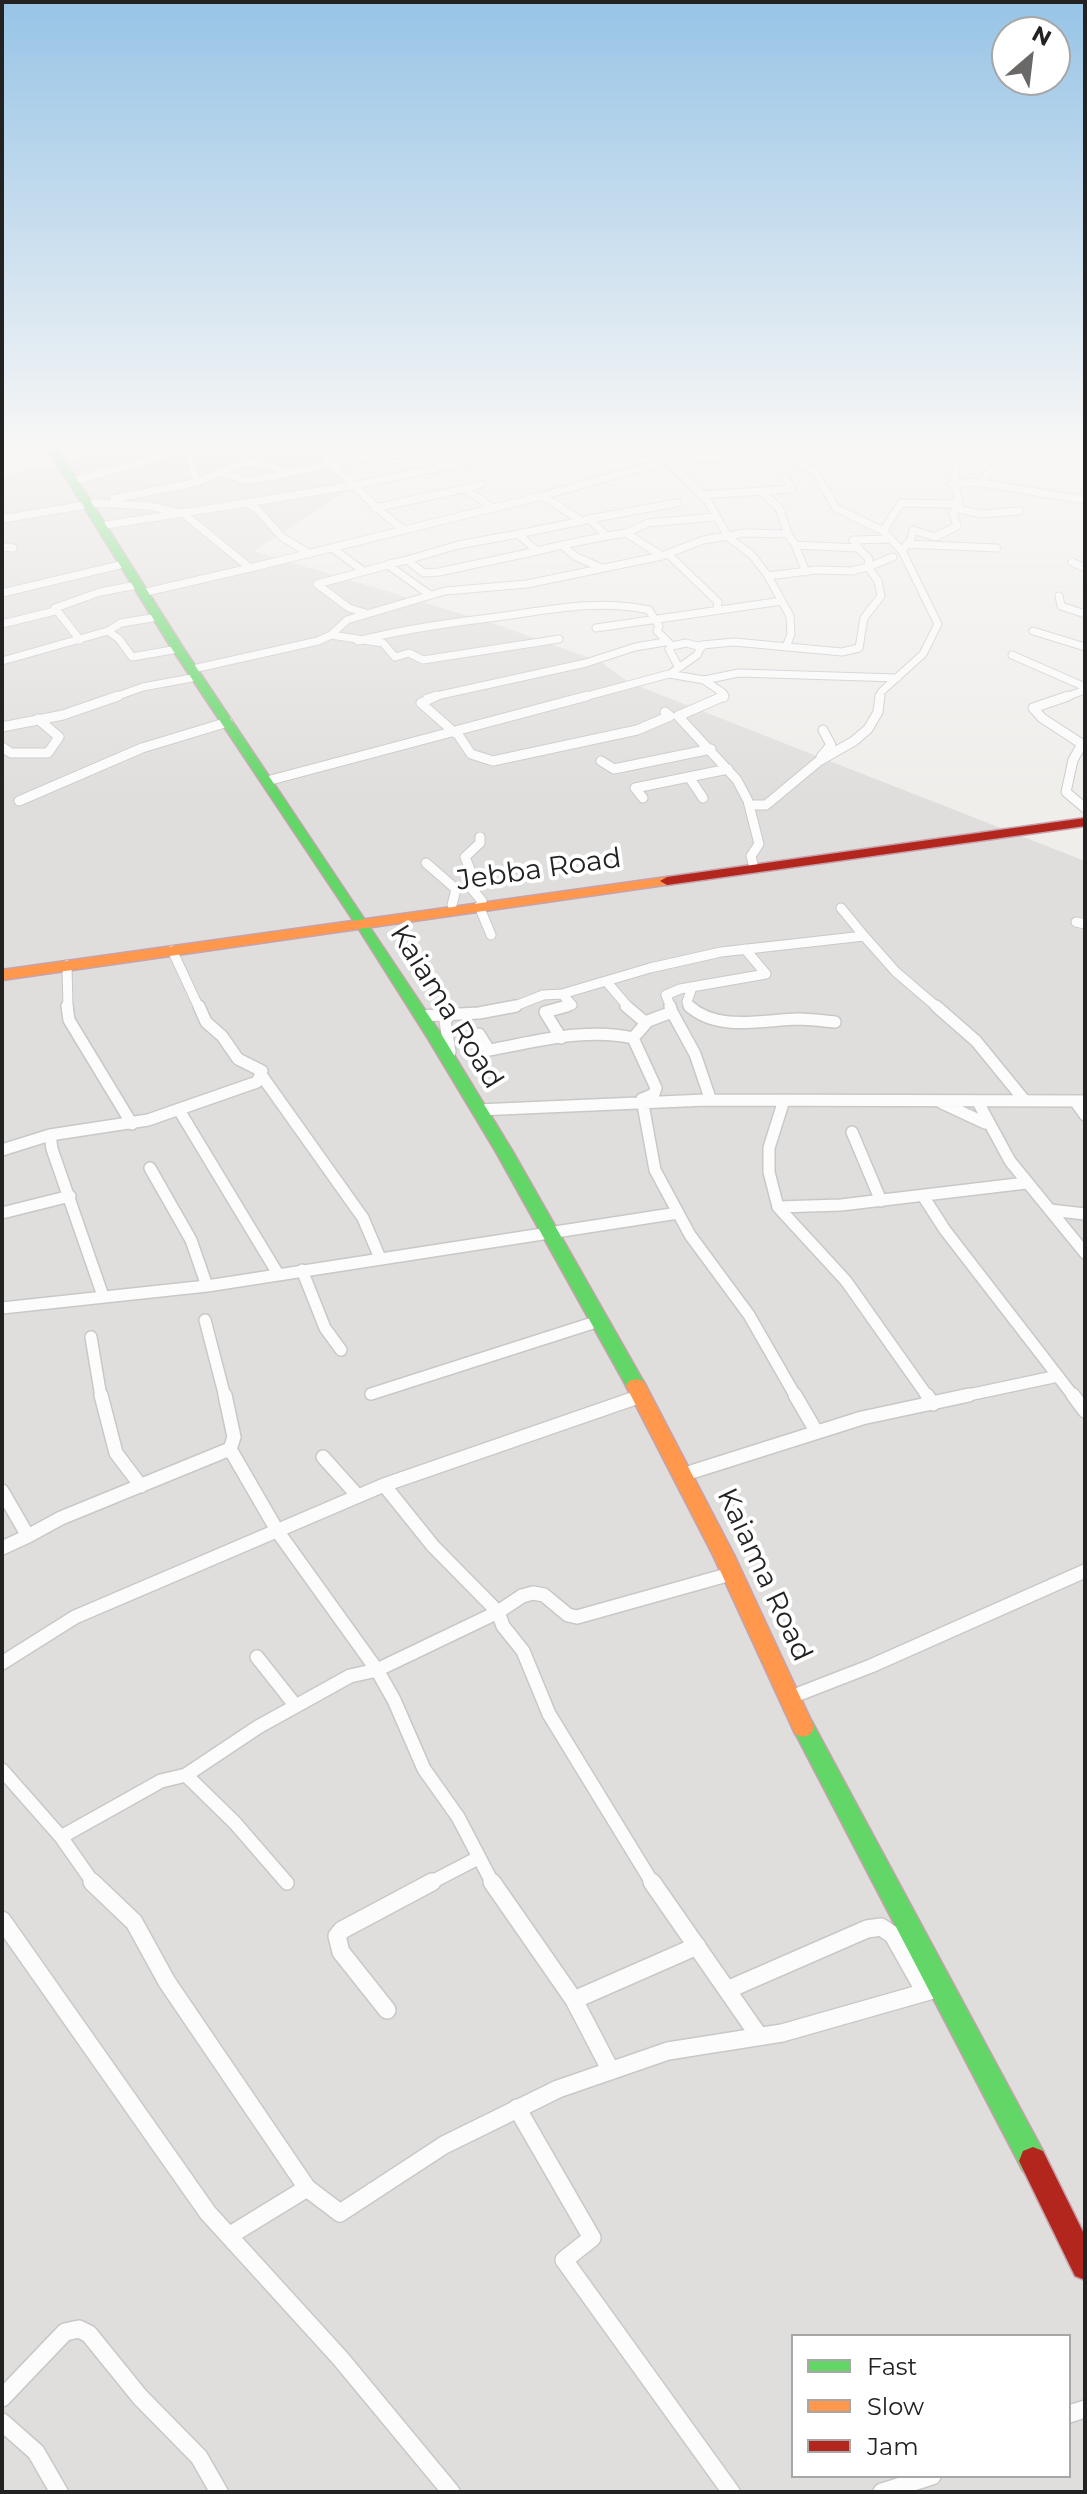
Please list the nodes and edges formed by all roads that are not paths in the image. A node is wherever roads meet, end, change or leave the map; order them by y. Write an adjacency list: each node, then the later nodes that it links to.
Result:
1 (118, 565): 24 (street)
2 (125, 565): 23 (highway, Kaiama Road)
3 (247, 565): 18 (street)
4 (261, 565): 18 (street)
5 (356, 565): 20 (street)
6 (386, 565): 20 (street)
7 (388, 565): 25 (street)
8 (414, 565): 9 (street)
9 (470, 565)
10 (596, 565): 19 (street)
11 (615, 565): 19 (street)
12 (678, 565): 29 (street)
13 (760, 565): 22 (street)
14 (803, 565): 21 (street)
15 (863, 565): 21 (street)
16 (869, 565): 50 (street)
17 (908, 565): 56 (street)
18 (250, 568): 23 (street)
19 (602, 568): 25 (street)
20 (362, 570): 28 (street)
21 (806, 572): 22 (street)
22 (768, 576): 27 (street)
23 (140, 589): 30 (street); 33 (highway, Kaiama Road)
24 (2, 593)
25 (430, 595): 31 (street)
26 (1059, 596): 32 (street)
27 (782, 601): 29 (street); 46 (street)
28 (349, 608): 31 (street); 35 (street)
29 (717, 610): 34 (street)
30 (55, 611): 36 (street); 42 (street)
31 (366, 613): 35 (street)
32 (1085, 614)
33 (158, 617): 38 (street); 48 (highway, Kaiama Road)
34 (654, 618): 37 (street); 43 (street); 44 (street)
35 (347, 620): 40 (street)
36 (2, 624)
37 (596, 628)
38 (108, 631): 42 (street); 48 (street)
39 (1033, 631): 47 (street)
40 (331, 635): 43 (street); 53 (street)
41 (559, 639): 43 (street)
42 (80, 640): 51 (street)
43 (358, 641)
44 (668, 644): 45 (street); 52 (street); 64 (street)
45 (702, 647): 46 (street); 52 (street)
46 (786, 647): 50 (street)
47 (1085, 647)
48 (178, 649): 53 (highway, Kaiama Road)
49 (1012, 655): 58 (street)
50 (841, 660): 55 (street)
51 (2, 661)
52 (679, 668): 54 (street)
53 (195, 673): 60 (street); 61 (highway, Kaiama Road)
54 (669, 674): 57 (street); 64 (street)
55 (839, 678): 56 (street); 57 (street)
56 (897, 678): 69 (street)
57 (704, 680): 68 (street)
58 (1085, 688): 65 (street)
59 (665, 712): 64 (street)
60 (38, 719): 62 (street); 66 (street)
61 (228, 722): 74 (highway, Kaiama Road); 77 (street)
62 (2, 727)
63 (823, 730): 67 (street)
64 (456, 733): 74 (street)
65 (1084, 745): 79 (street)
66 (2, 747)
67 (828, 748): 69 (street); 71 (street)
68 (711, 749): 70 (street); 72 (street)
69 (841, 749): 71 (street)
70 (601, 761)
71 (819, 761): 78 (street)
72 (728, 769): 73 (street); 78 (street)
73 (689, 777): 75 (street); 76 (street)
74 (267, 781): 87 (highway, Kaiama Road)
75 (643, 798)
76 (703, 798)
77 (19, 801)
78 (752, 805): 83 (street)
79 (1085, 808)
80 (1085, 819): 83 (highway, Jebba Road); 84 (highway, Jebba Road)
81 (480, 837): 84 (street)
82 (426, 863): 85 (street)
83 (753, 864): 84 (highway, Jebba Road)
84 (481, 904): 85 (highway, Jebba Road); 87 (highway, Jebba Road); 88 (street)
85 (452, 905): 87 (highway, Jebba Road)
86 (841, 908): 89 (street)
87 (360, 922): 91 (highway, Jebba Road); 93 (highway, Jebba Road); 99 (highway, Kaiama Road)
88 (491, 935)
89 (864, 936): 90 (street); 111 (street)
90 (745, 949): 94 (street); 95 (street)
91 (172, 950): 92 (highway, Jebba Road); 106 (street)
92 (67, 965): 93 (highway, Jebba Road); 118 (street)
93 (2, 972)
94 (606, 981): 96 (street); 101 (street)
95 (692, 987): 97 (street); 100 (street)
96 (562, 994): 98 (street); 103 (street)
97 (672, 1012): 101 (street); 107 (street)
98 (452, 1013): 99 (street); 105 (street)
99 (421, 1016): 105 (highway, Kaiama Road)
100 (835, 1022)
101 (646, 1023): 104 (street)
102 (479, 1034): 103 (street)
103 (561, 1038): 104 (street)
104 (633, 1038): 108 (street)
105 (446, 1058): 115 (highway, Kaiama Road)
106 (262, 1076): 114 (street); 134 (street)
107 (710, 1098): 108 (street); 109 (street)
108 (642, 1099): 115 (street); 130 (street)
109 (784, 1100): 110 (street); 127 (street)
110 (938, 1101): 113 (street); 117 (street)
111 (1025, 1101): 112 (street); 113 (street)
112 (1080, 1101): 116 (street)
113 (978, 1102): 117 (street)
114 (179, 1110): 118 (street); 136 (street)
115 (478, 1110): 132 (highway, Kaiama Road)
116 (1085, 1115)
117 (985, 1123): 123 (street)
118 (132, 1124): 120 (street)
119 (852, 1132): 126 (street)
120 (50, 1135): 121 (street); 124 (street)
121 (2, 1150)
122 (150, 1168): 137 (street)
123 (1026, 1183): 125 (street); 128 (street)
124 (70, 1196): 129 (street); 138 (street)
125 (923, 1196): 126 (street); 144 (street)
126 (881, 1201): 127 (street)
127 (778, 1207): 147 (street)
128 (1050, 1210): 131 (street); 133 (street)
129 (2, 1213)
130 (678, 1213): 132 (street); 149 (street)
131 (1085, 1214)
132 (549, 1231): 134 (street); 141 (highway, Kaiama Road)
133 (1085, 1253)
134 (380, 1258): 135 (street)
135 (302, 1270): 136 (street); 143 (street)
136 (278, 1274): 137 (street)
137 (207, 1286): 138 (street)
138 (103, 1296): 139 (street)
139 (2, 1308)
140 (205, 1320): 150 (street)
141 (599, 1321): 145 (street); 146 (highway, Kaiama Road)
142 (91, 1337): 154 (street)
143 (341, 1350)
144 (1058, 1376): 147 (street); 148 (street)
145 (371, 1394)
146 (641, 1396): 152 (highway, Kaiama Road); 153 (street)
147 (933, 1404): 149 (street)
148 (1085, 1411)
149 (816, 1431): 152 (street)
150 (230, 1449): 154 (street); 157 (street)
151 (323, 1457): 156 (street)
152 (685, 1474): 161 (highway, Kaiama Road)
153 (384, 1485): 156 (street); 162 (street)
154 (141, 1486): 158 (street)
155 (2, 1491): 158 (street)
156 (358, 1496): 157 (street)
157 (278, 1532): 164 (street); 165 (street)
158 (28, 1536): 159 (street)
159 (2, 1548)
160 (1085, 1571): 166 (street)
161 (734, 1573): 162 (street); 166 (highway, Kaiama Road)
162 (498, 1612): 165 (street); 174 (street)
163 (257, 1657): 167 (street)
164 (2, 1663)
165 (377, 1670): 167 (street); 171 (street)
166 (791, 1697): 176 (highway, Kaiama Road)
167 (295, 1705): 169 (street)
168 (2, 1770): 170 (street)
169 (186, 1775): 170 (street); 172 (street)
170 (61, 1837): 182 (street)
171 (478, 1858): 177 (street); 178 (street)
172 (287, 1883)
173 (2, 1920): 183 (street)
174 (697, 1946): 175 (street); 177 (street)
175 (727, 1990): 176 (street); 179 (street)
176 (932, 1990): 179 (street); 184 (highway, Kaiama Road)
177 (574, 2000): 180 (street)
178 (387, 2010)
179 (759, 2036): 180 (street)
180 (611, 2071): 181 (street)
181 (517, 2108): 182 (street); 191 (street)
182 (307, 2188): 183 (street)
183 (232, 2234): 190 (street)
184 (1085, 2266)
185 (2, 2398): 189 (street)
186 (2, 2422): 188 (street)
187 (926, 2478): 192 (street)
188 (59, 2492)
189 (219, 2492)
190 (451, 2492)
191 (731, 2492)
192 (882, 2492)

